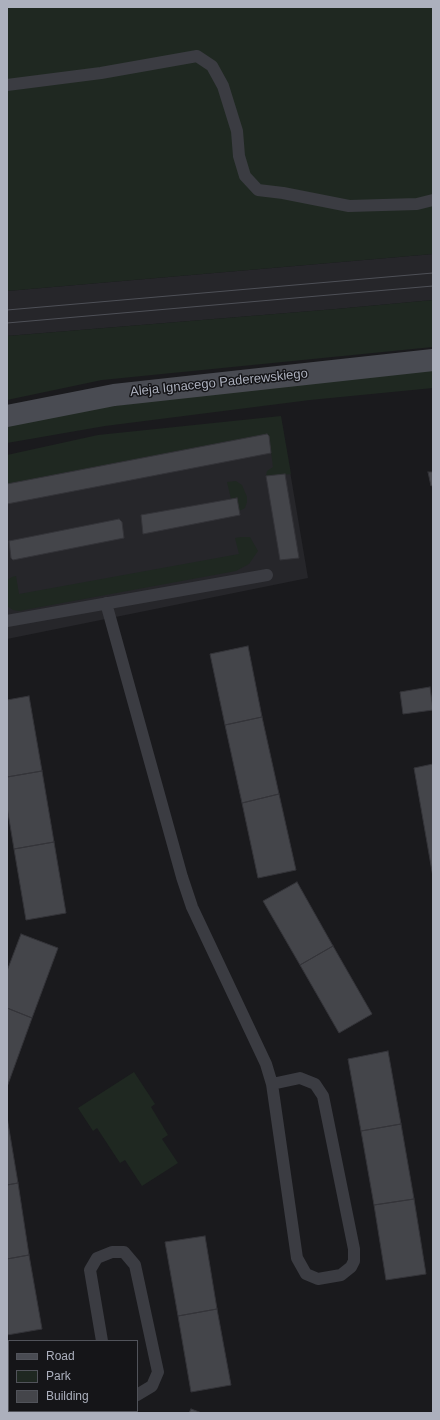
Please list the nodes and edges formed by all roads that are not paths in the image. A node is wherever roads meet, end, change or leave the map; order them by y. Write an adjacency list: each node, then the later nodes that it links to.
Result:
1 (7, 85): 2 (lane)
2 (433, 200)
3 (433, 360): 4 (street, Aleja Ignacego Paderewskiego)
4 (7, 416)
5 (267, 575): 6 (lane)
6 (106, 603): 7 (lane); 8 (lane)
7 (7, 621)
8 (272, 1084): 8 (lane)
9 (102, 1340): 10 (lane)
10 (138, 1394)

